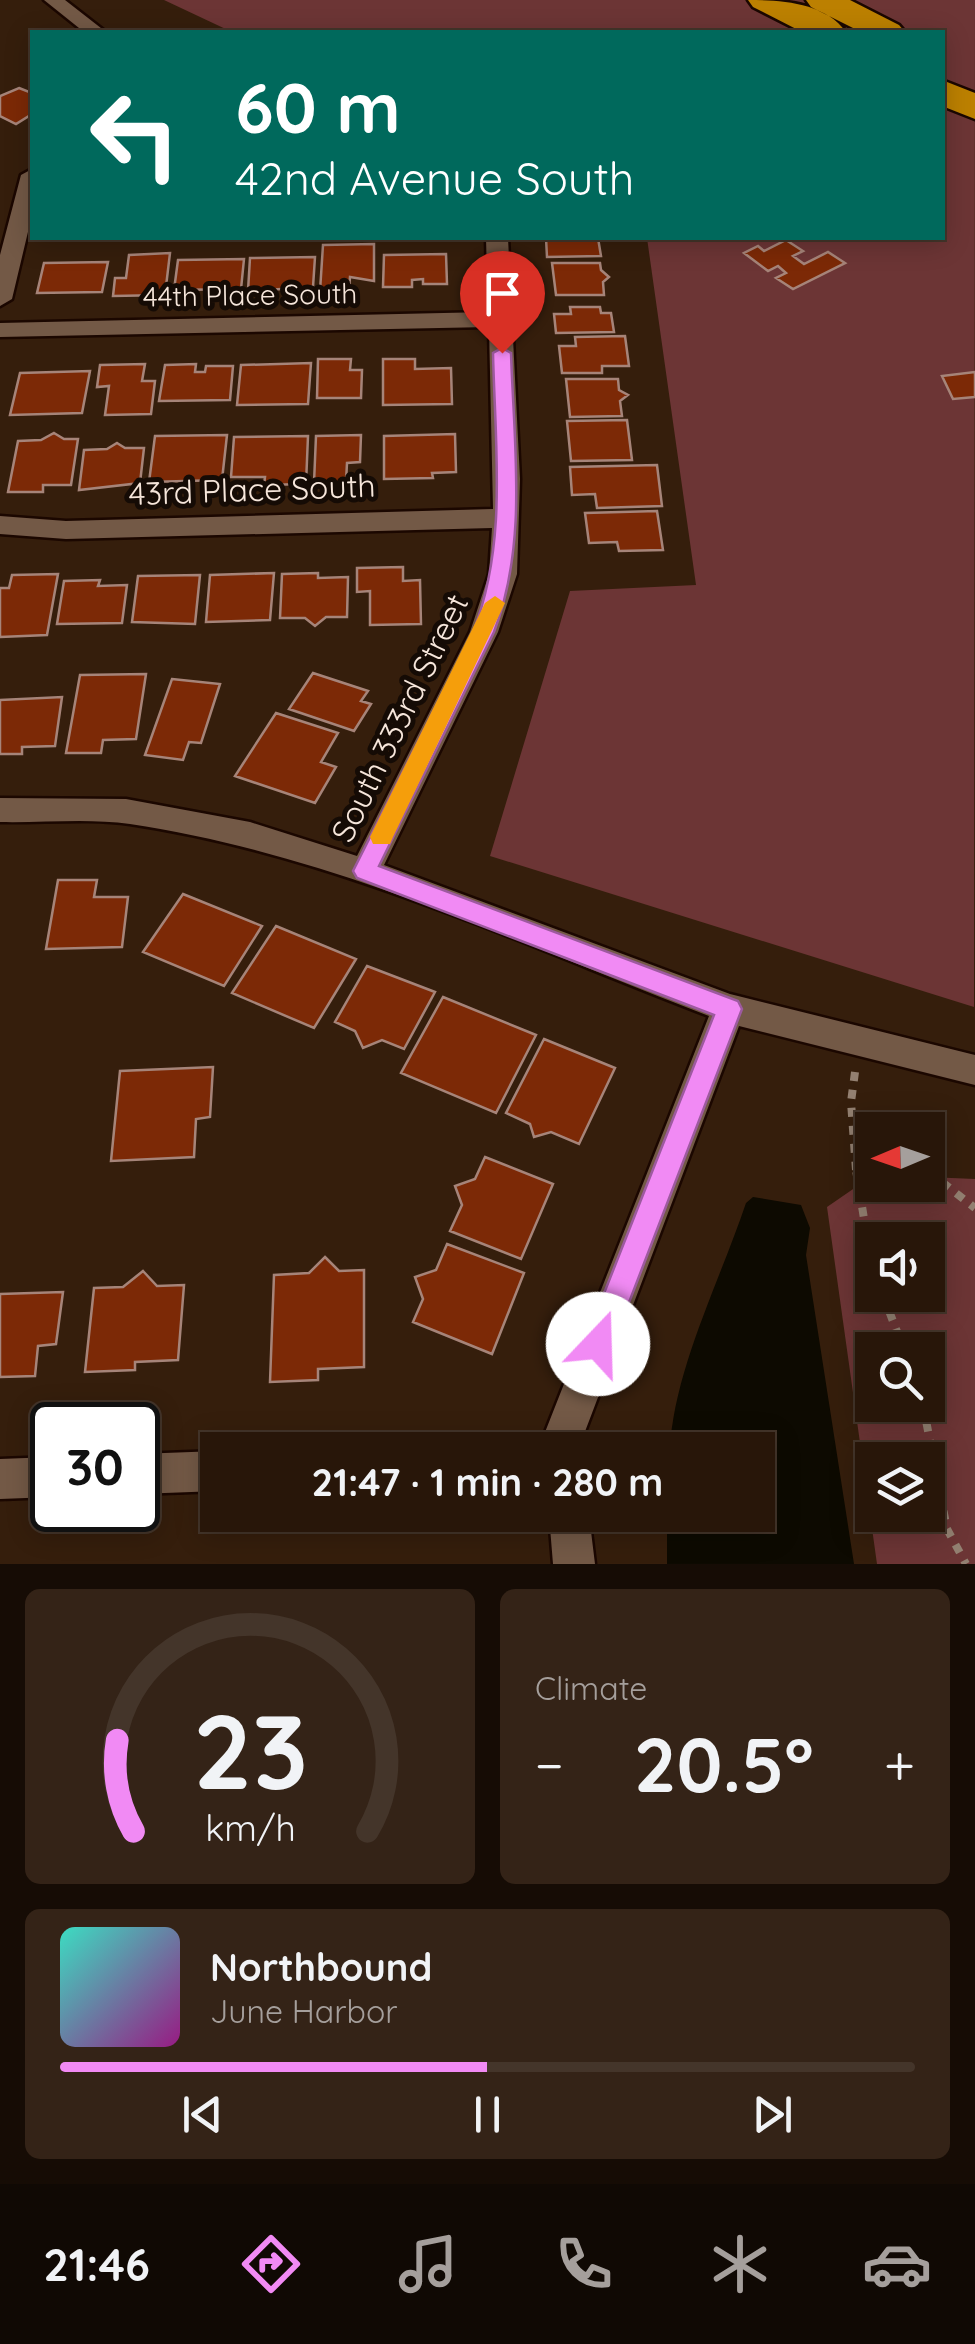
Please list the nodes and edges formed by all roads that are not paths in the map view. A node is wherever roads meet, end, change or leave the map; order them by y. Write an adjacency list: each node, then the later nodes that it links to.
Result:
1 (54, 0): 4 (street)
2 (765, 0): 5 (highway)
3 (823, 0): 6 (highway)
4 (93, 30)
5 (824, 30)
6 (884, 30)
7 (945, 62): 8 (highway)
8 (975, 77)
9 (945, 93): 10 (highway)
10 (975, 108)
11 (30, 183): 13 (street)
12 (496, 240): 14 (street, South 333rd Street)
13 (0, 299)
14 (501, 319): 15 (street, 44th Place South); 16 (street, South 333rd Street)
15 (0, 330)
16 (507, 518): 17 (street, 43rd Place South); 19 (street, South 333rd Street)
17 (0, 525)
18 (0, 810): 19 (street)
19 (365, 871): 20 (street)
20 (729, 1009): 21 (street); 22 (street)
21 (975, 1070)
22 (565, 1432)
23 (200, 1472): 24 (street)
24 (160, 1473)
25 (30, 1477): 26 (street)
26 (0, 1478)
27 (570, 1532): 28 (street)
28 (574, 1564)

